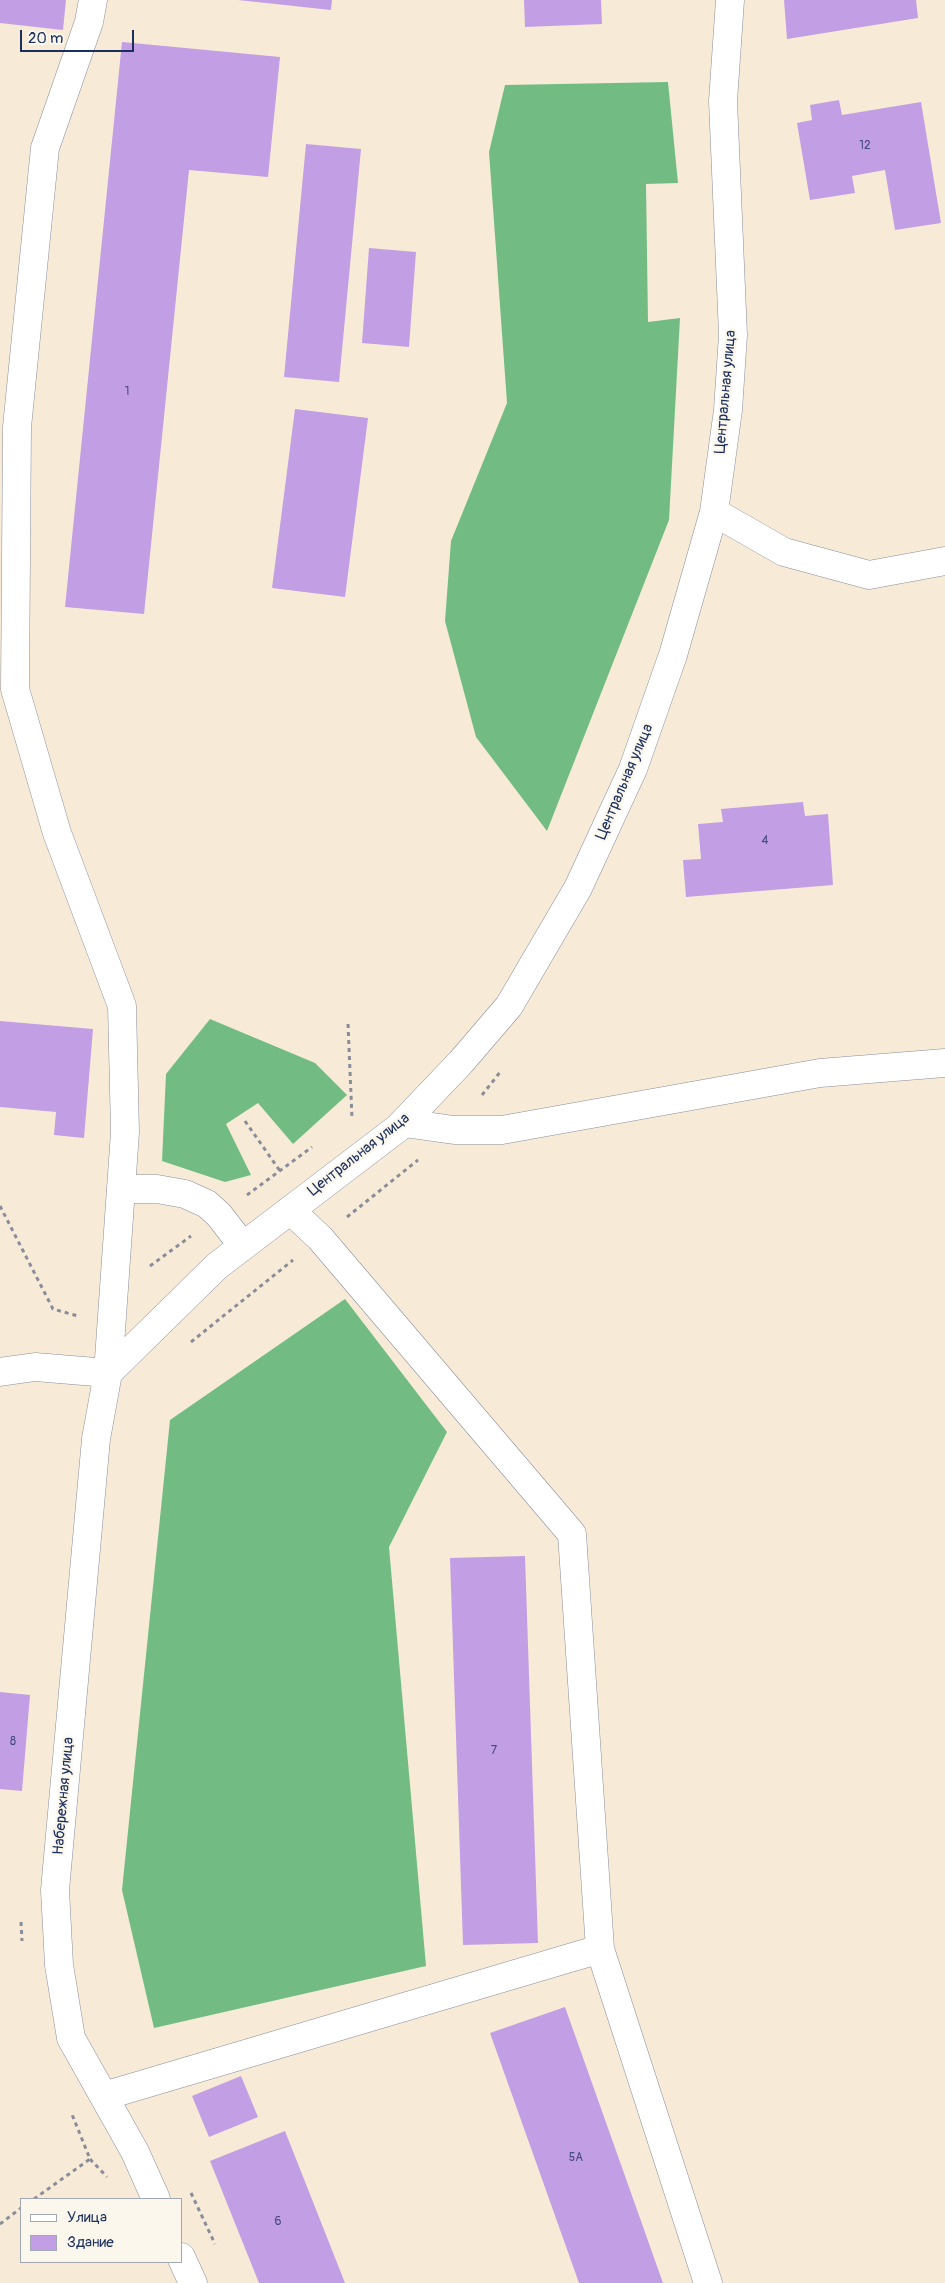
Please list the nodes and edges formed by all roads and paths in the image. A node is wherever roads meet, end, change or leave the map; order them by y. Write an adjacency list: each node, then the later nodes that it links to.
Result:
1 (93, 0): 3 (street, Набережная улица)
2 (730, 0): 4 (street, Центральная улица)
3 (8, 421): 12 (street, Набережная улица)
4 (714, 512): 5 (street); 10 (street, Центральная улица)
5 (945, 561)
6 (348, 1024): 8 (path)
7 (945, 1063): 10 (street)
8 (353, 1118)
9 (245, 1121): 11 (path)
10 (404, 1123): 14 (street, Центральная улица)
11 (280, 1171)
12 (121, 1189): 15 (street); 18 (street, Набережная улица)
13 (0, 1206): 16 (path)
14 (290, 1210): 15 (street, Центральная улица); 19 (street)
15 (243, 1246): 18 (street, Центральная улица)
16 (82, 1317)
17 (0, 1372): 18 (street)
18 (108, 1373): 20 (street, Набережная улица)
19 (600, 1949): 20 (street); 26 (street)
20 (104, 2096): 21 (street, Набережная улица)
21 (156, 2198)
22 (20, 2209): 23 (path)
23 (0, 2224)
24 (182, 2259): 25 (street)
25 (193, 2283)
26 (708, 2283)

